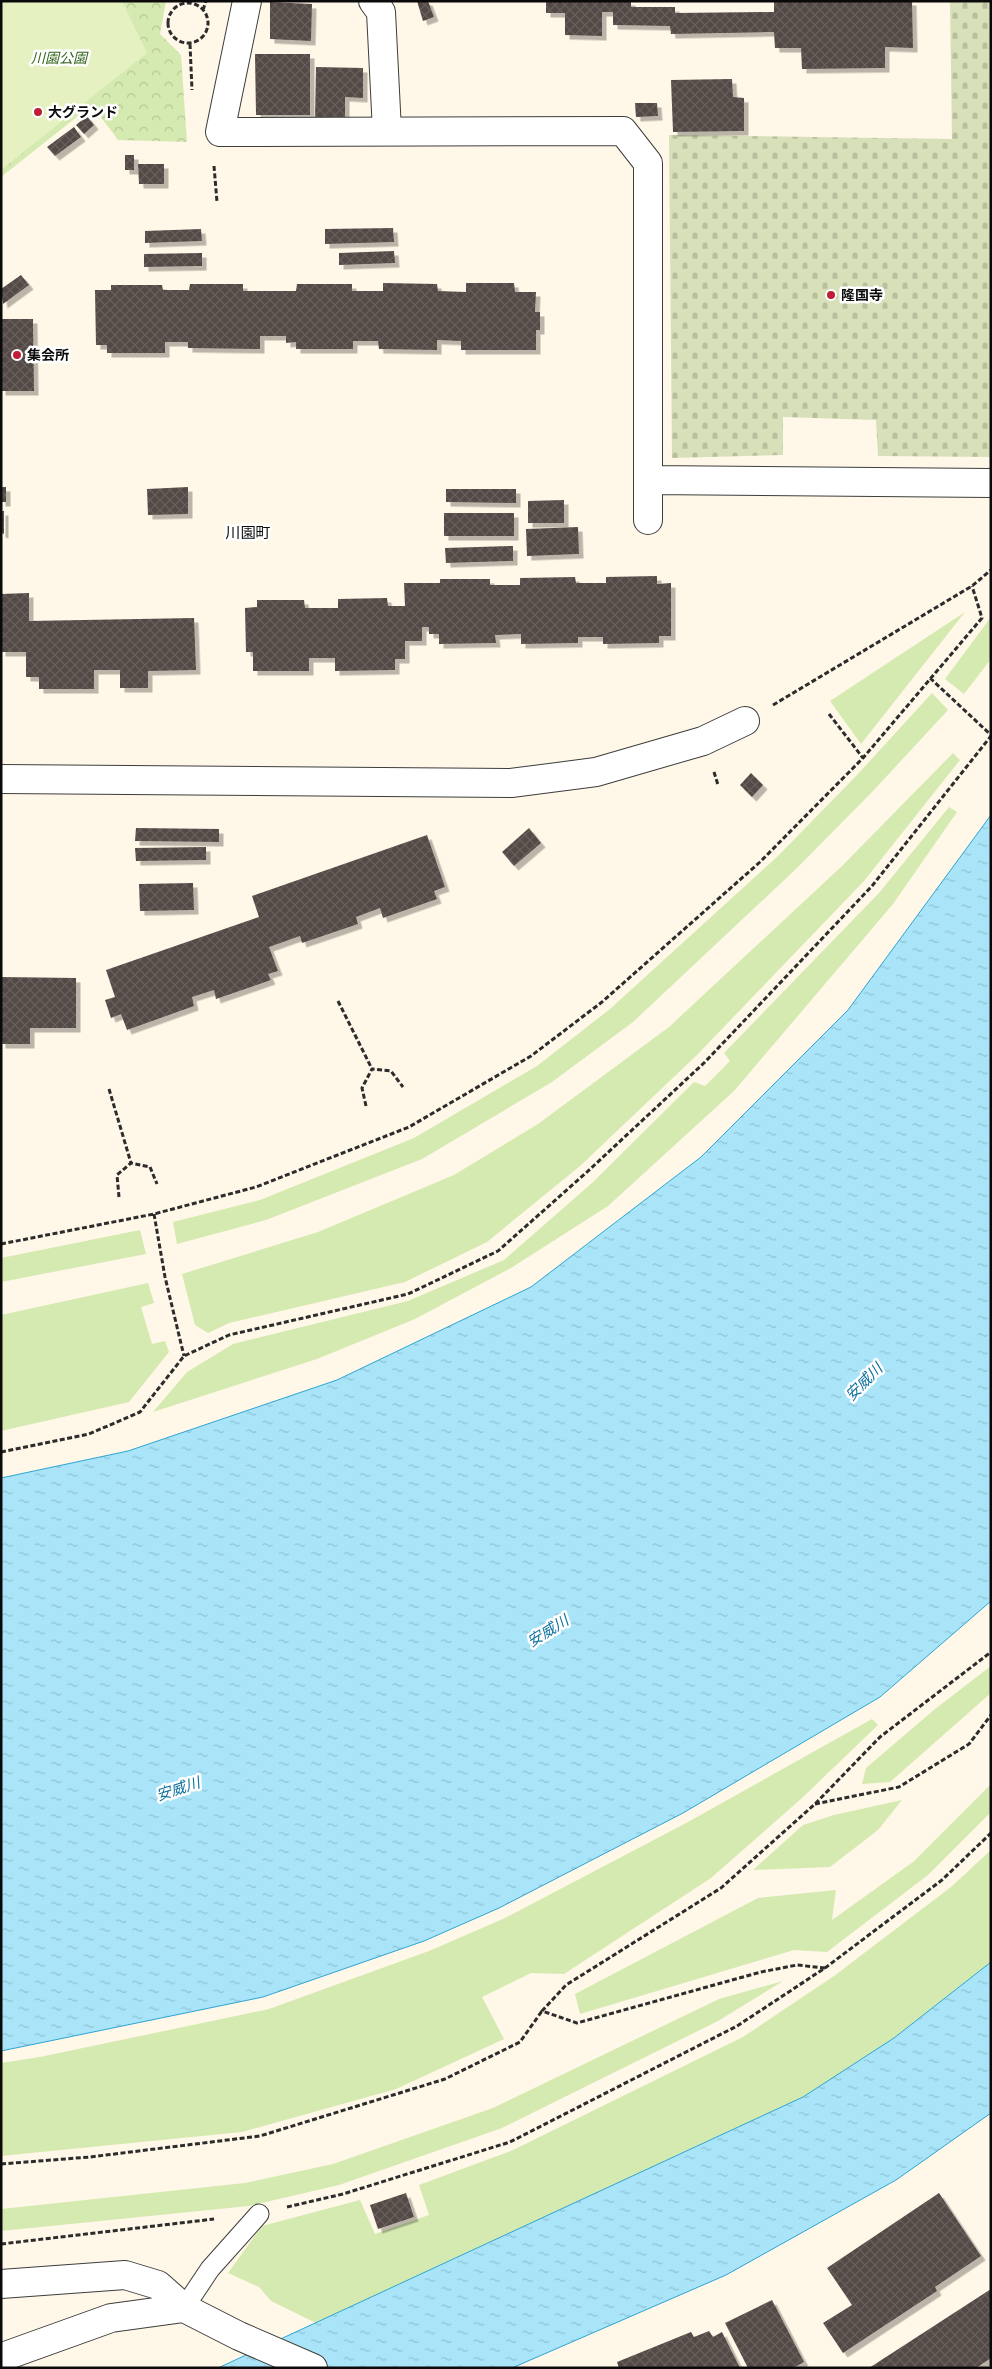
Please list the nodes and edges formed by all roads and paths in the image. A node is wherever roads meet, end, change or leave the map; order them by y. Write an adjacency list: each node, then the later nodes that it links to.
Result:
1 (174, 1): 5 (path)
2 (206, 1): 6 (path)
3 (247, 1): 7 (street)
4 (373, 1): 7 (street)
5 (176, 6): 6 (path); 6 (path)
6 (203, 10)
7 (387, 131): 8 (street)
8 (650, 480): 9 (street); 10 (street)
9 (991, 483)
10 (648, 520)
11 (991, 570): 12 (path)
12 (972, 586): 13 (path); 15 (path)
13 (930, 678): 16 (path); 17 (path)
14 (829, 714): 17 (path)
15 (745, 721): 19 (street)
16 (991, 736): 31 (path)
17 (863, 758): 29 (path)
18 (712, 769): 20 (path)
19 (1, 778)
20 (718, 785)
21 (338, 1001): 22 (path)
22 (372, 1069): 23 (path); 25 (path)
23 (403, 1087)
24 (109, 1089): 26 (path)
25 (366, 1106)
26 (131, 1164): 27 (path); 28 (path)
27 (157, 1184)
28 (119, 1197)
29 (154, 1214): 30 (path); 31 (path)
30 (1, 1244)
31 (184, 1356): 32 (path)
32 (1, 1452)
33 (991, 1652): 35 (path)
34 (991, 1715): 35 (path)
35 (815, 1804): 38 (path)
36 (991, 1833): 37 (path)
37 (825, 1968): 38 (path); 40 (path)
38 (542, 2011): 39 (path)
39 (1, 2164)
40 (259, 2214): 41 (path); 43 (lane)
41 (1, 2244)
42 (1, 2284): 43 (street)
43 (184, 2308): 44 (street); 45 (street)
44 (1, 2360)
45 (312, 2368)

